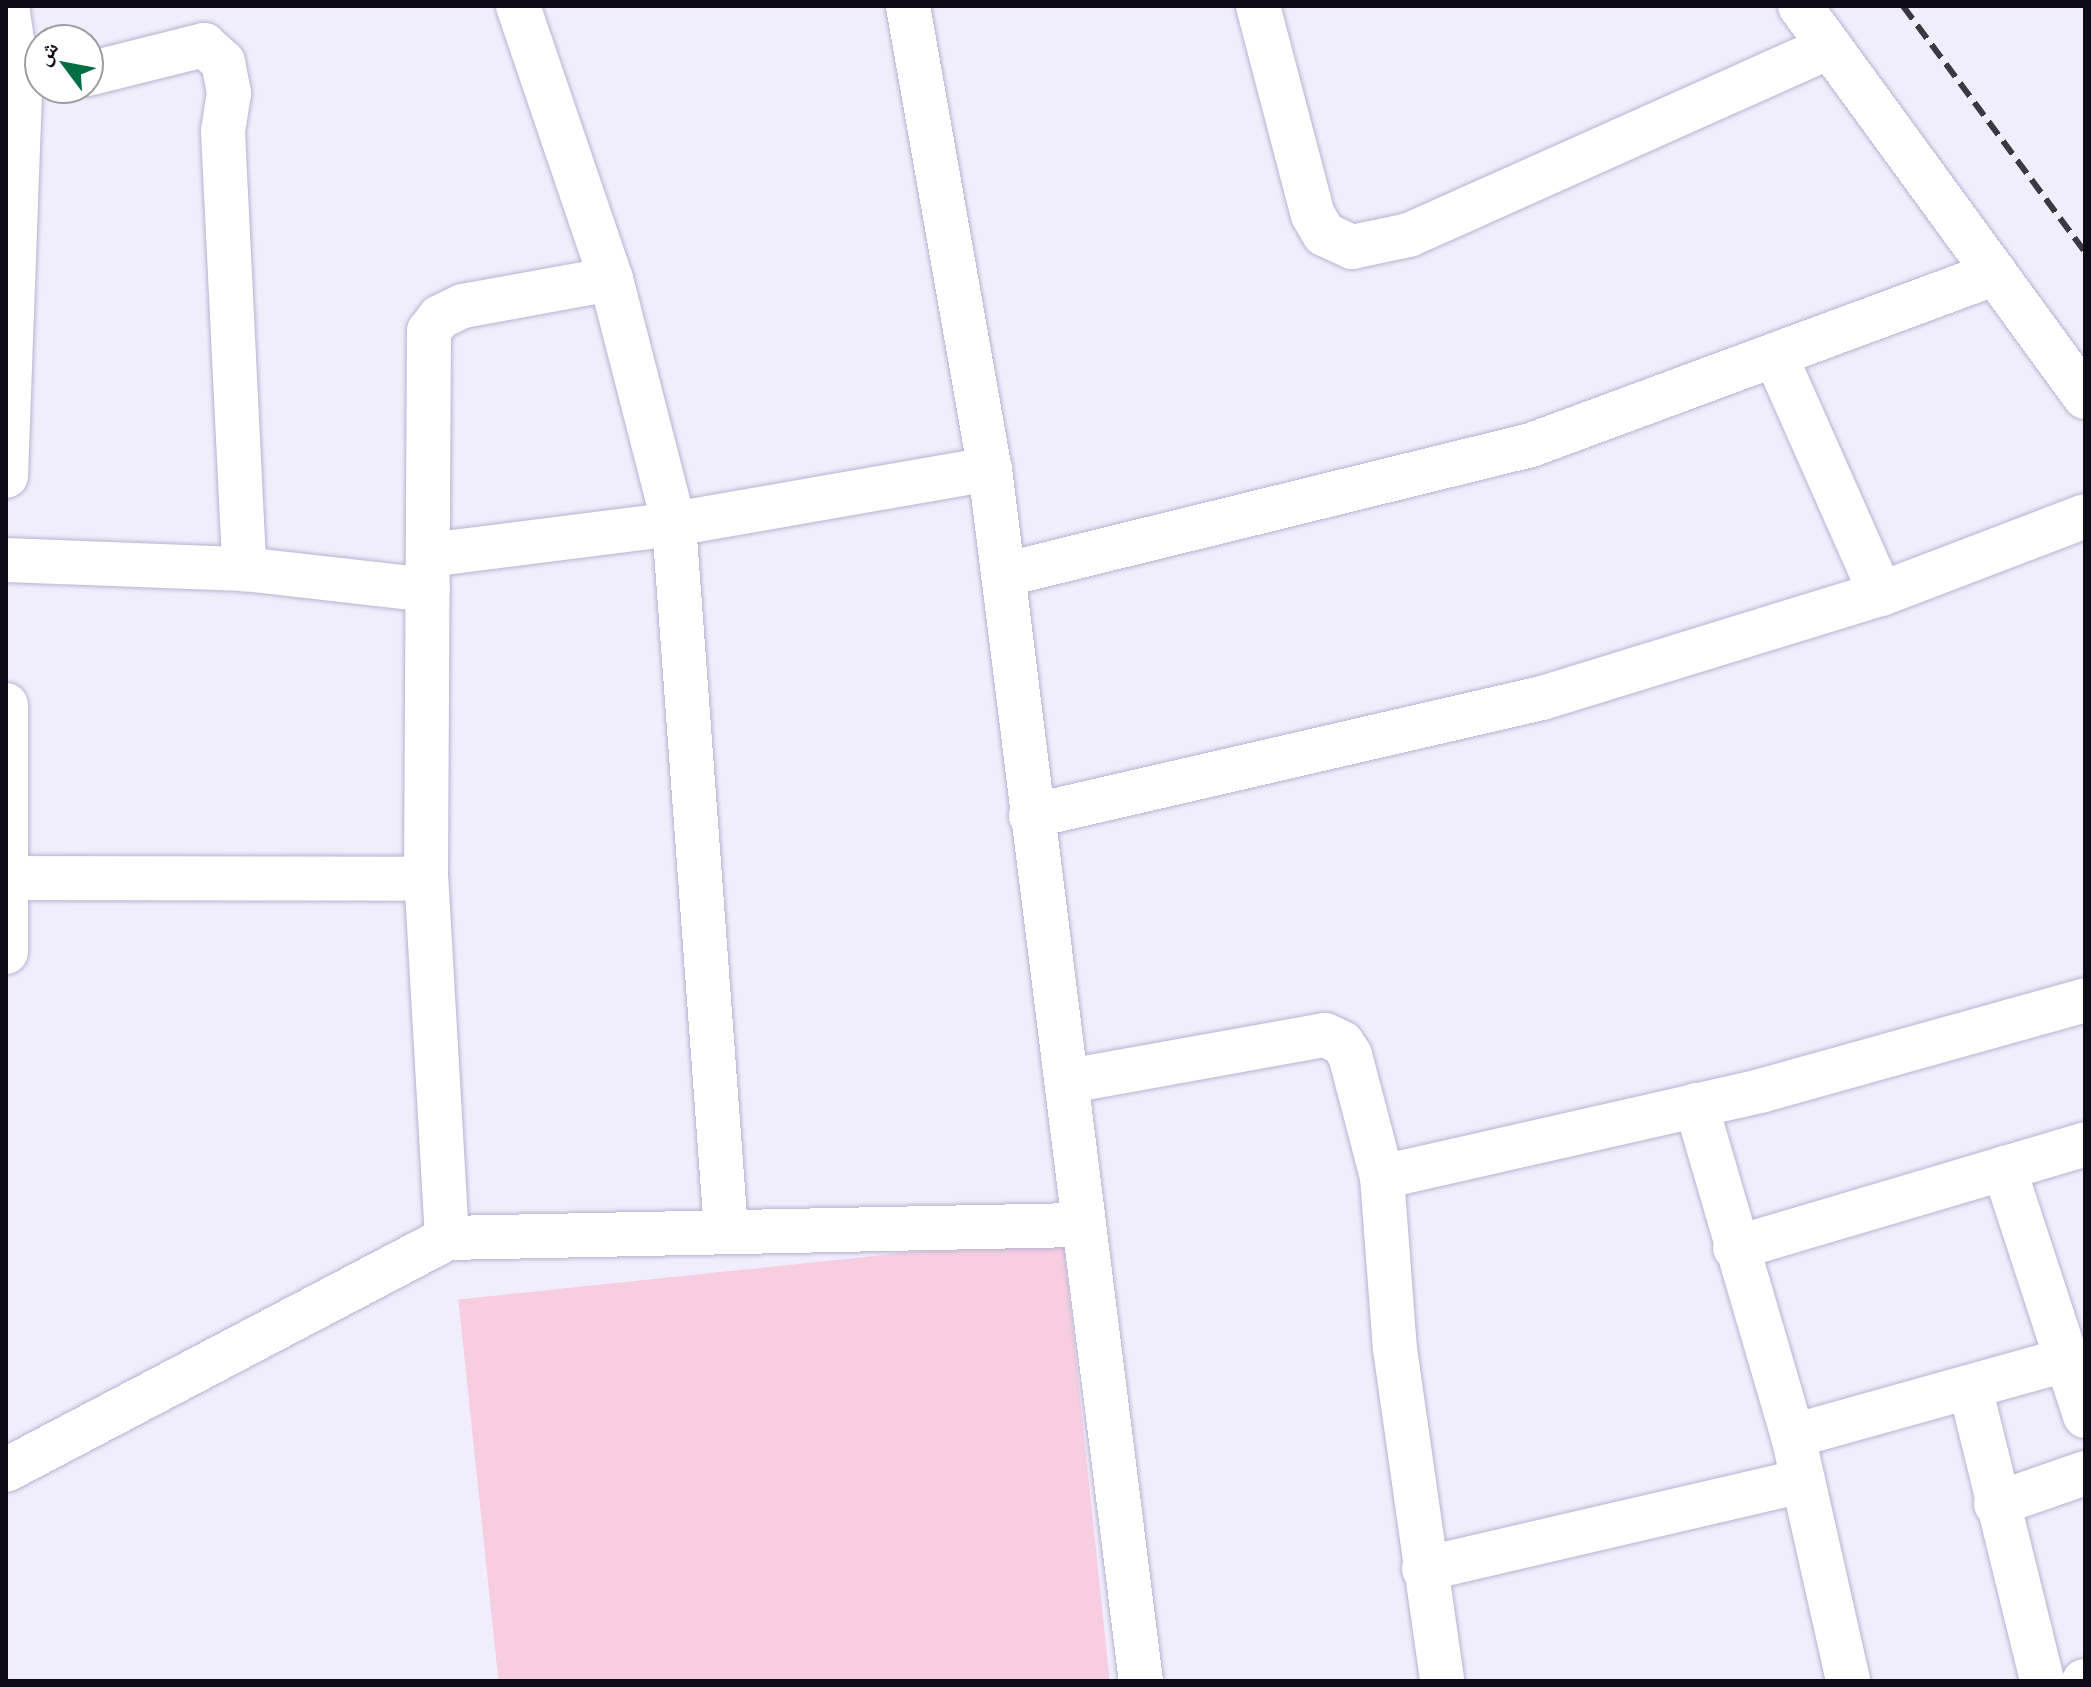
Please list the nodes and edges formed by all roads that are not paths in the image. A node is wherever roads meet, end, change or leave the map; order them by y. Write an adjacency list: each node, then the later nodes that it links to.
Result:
1 (7, 6): 7 (street)
2 (518, 6): 11 (street)
3 (908, 6): 14 (street)
4 (1258, 6): 6 (street)
5 (1800, 6): 6 (street)
6 (1830, 47): 10 (street)
7 (24, 69)
8 (104, 70): 19 (street)
9 (29, 104): 15 (street)
10 (1995, 273): 12 (street); 13 (street)
11 (611, 279): 17 (street); 20 (street)
12 (1775, 355): 21 (street); 22 (street)
13 (2085, 397)
14 (990, 469): 17 (street); 21 (street)
15 (6, 476)
16 (2085, 516): 22 (street)
17 (674, 524): 20 (street); 35 (street)
18 (6, 560): 19 (street)
19 (244, 569): 20 (street)
20 (429, 572): 26 (street)
21 (1003, 575): 24 (street)
22 (1881, 594): 24 (street)
23 (6, 705): 25 (street)
24 (1031, 816): 29 (street)
25 (10, 878): 26 (street); 27 (street)
26 (426, 879): 36 (street)
27 (6, 952)
28 (2085, 1000): 30 (street)
29 (1069, 1081): 33 (street); 34 (street)
30 (1696, 1105): 33 (street); 37 (street)
31 (2085, 1144): 32 (street)
32 (2004, 1168): 37 (street); 38 (street)
33 (1382, 1177): 46 (street)
34 (1080, 1225): 35 (street); 47 (street)
35 (726, 1231): 36 (street)
36 (447, 1238): 42 (street)
37 (1735, 1248): 41 (street)
38 (2062, 1361): 39 (street); 40 (street)
39 (1970, 1387): 41 (street); 45 (street)
40 (2085, 1416)
41 (1793, 1436): 44 (street)
42 (6, 1470)
43 (2085, 1473): 45 (street)
44 (1803, 1481): 46 (street); 49 (street)
45 (1996, 1504): 50 (street)
46 (1424, 1569): 48 (street)
47 (1141, 1681)
48 (1442, 1681)
49 (1848, 1681)
50 (2042, 1681)

